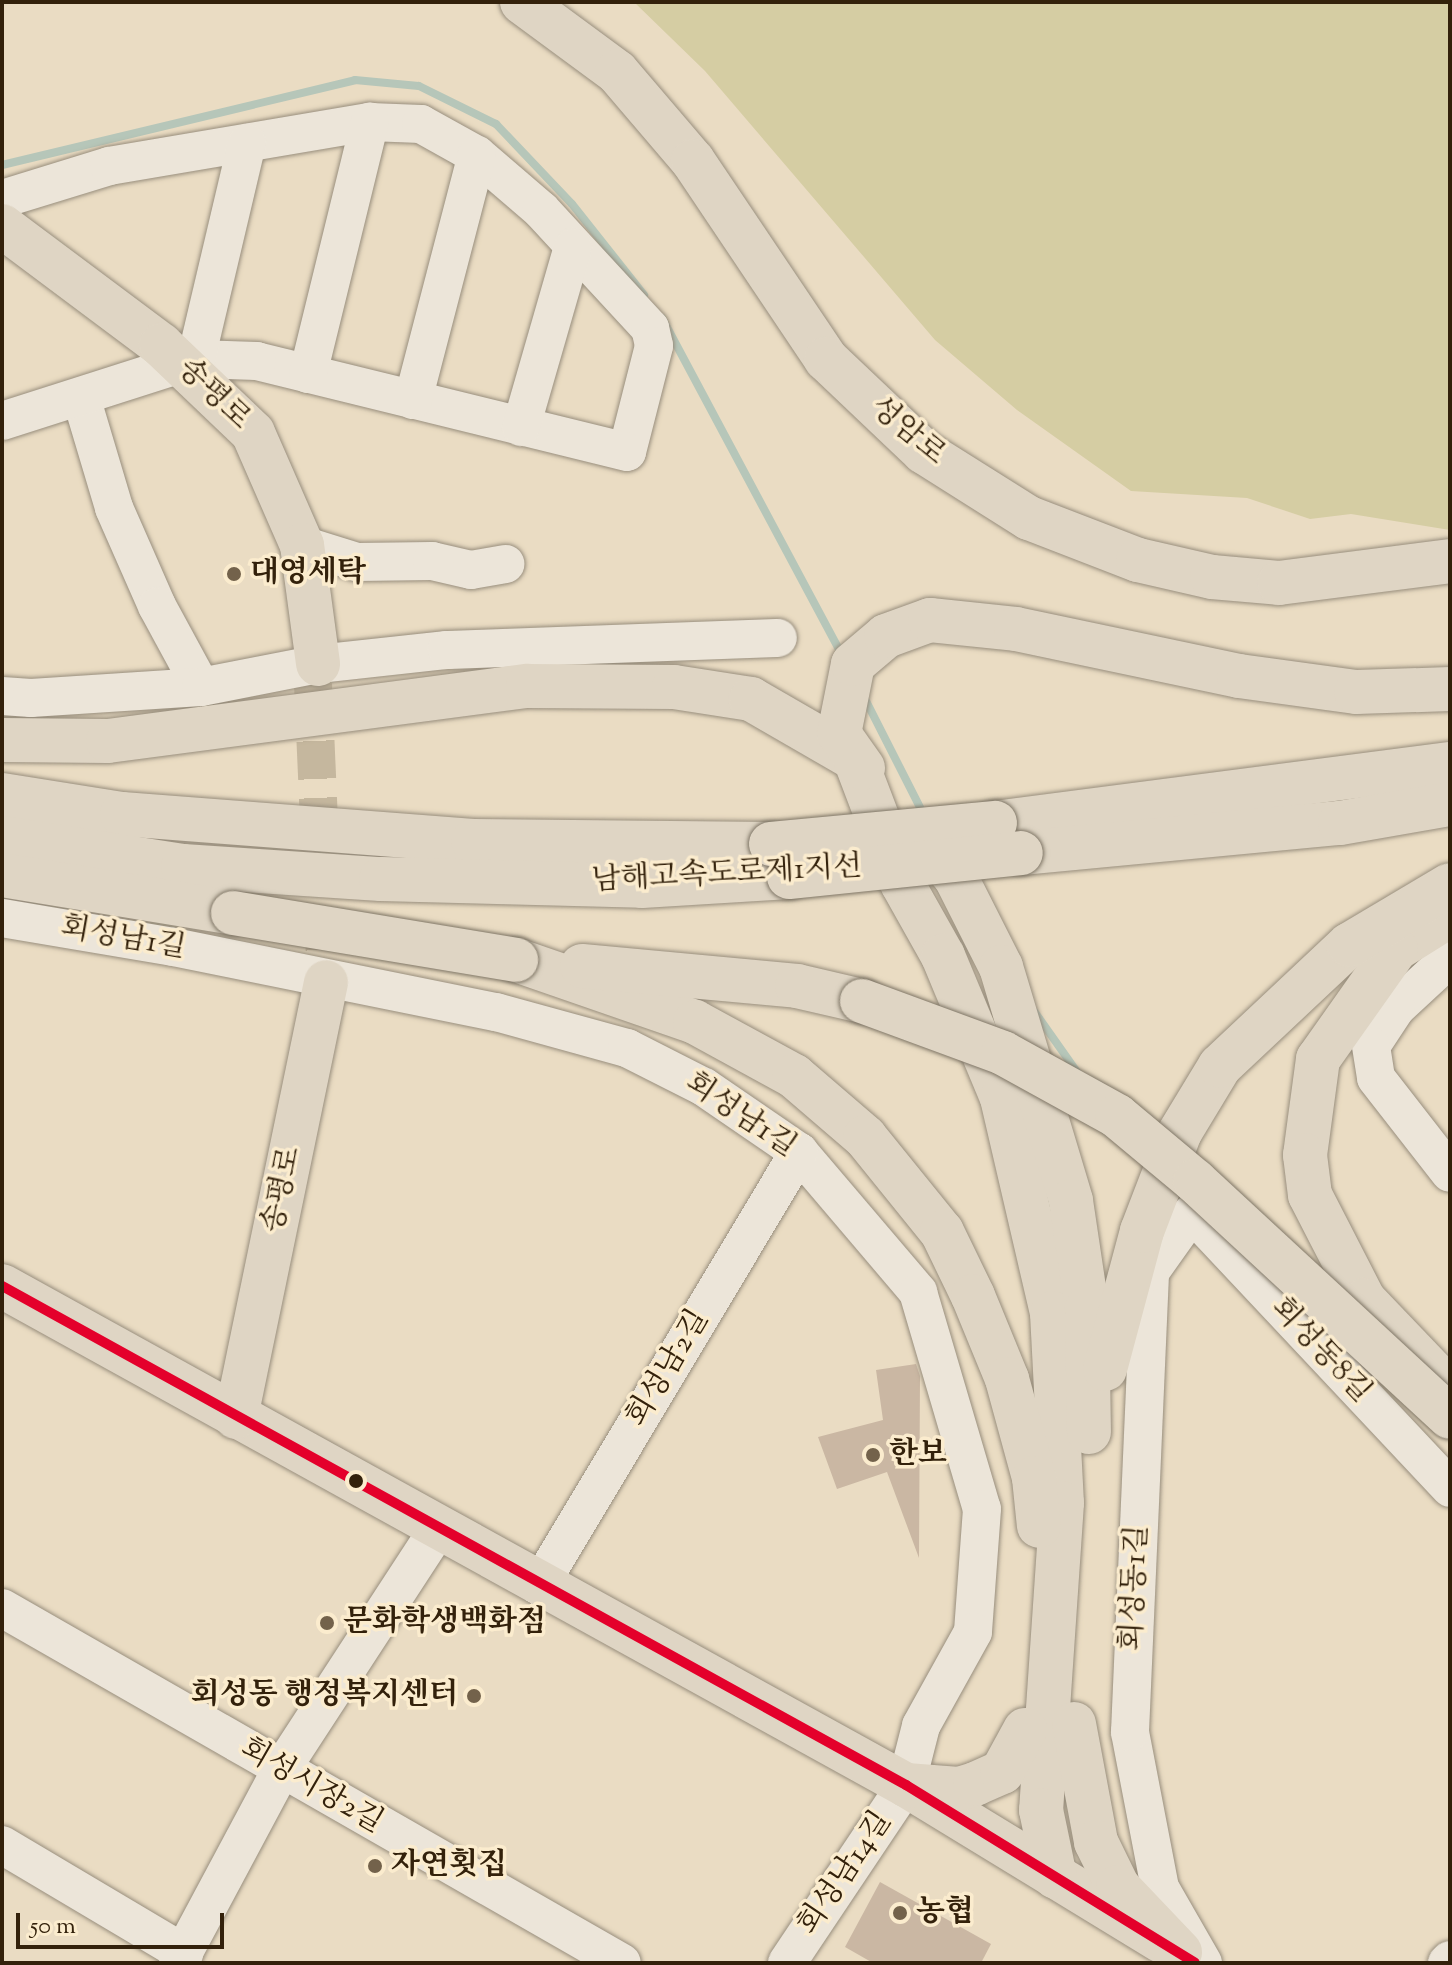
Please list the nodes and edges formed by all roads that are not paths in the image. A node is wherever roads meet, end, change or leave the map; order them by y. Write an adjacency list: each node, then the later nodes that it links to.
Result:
1 (522, 2): 15 (main road, 성암로)
2 (370, 122): 3 (street); 4 (street); 9 (street)
3 (247, 143): 5 (street); 8 (street)
4 (477, 155): 7 (street); 11 (street)
5 (2, 199)
6 (2, 226): 8 (main road, 송평로)
7 (573, 247): 13 (street); 13 (street)
8 (189, 362): 9 (street); 10 (street); 14 (main road, 송평로)
9 (308, 374): 11 (street)
10 (81, 397): 12 (street); 19 (street)
11 (413, 400): 13 (street)
12 (2, 421)
13 (521, 427)
14 (302, 545): 16 (street); 18 (main road, 송평로)
15 (1450, 561)
16 (505, 564)
17 (778, 638): 18 (street)
18 (315, 674): 19 (street)
19 (201, 687): 21 (street)
20 (1450, 689): 23 (main road)
21 (2, 696)
22 (2, 740): 23 (main road)
23 (855, 759): 44 (main road); 53 (main road)
24 (1450, 764): 28 (main road, 남해고속도로제1지선)
25 (2, 795): 29 (main road, 남해고속도로제1지선)
26 (1450, 804): 28 (main road, 남해고속도로제1지선)
27 (2, 838): 29 (main road, 남해고속도로제1지선)
28 (1008, 838): 29 (main road, 남해고속도로제1지선, bridge)
29 (780, 860)
30 (2, 875): 35 (main road, bridge)
31 (1450, 885): 39 (main road)
32 (1450, 914): 41 (main road)
33 (2, 918): 36 (street, 회성남1길)
34 (1450, 958): 38 (street)
35 (516, 960): 43 (main road, bridge); 50 (main road)
36 (326, 972): 37 (street, 회성남1길); 42 (main road, 송평로)
37 (799, 1152): 47 (street, 회성남2길); 52 (street, 회성남1길)
38 (1450, 1173)
39 (1162, 1215): 44 (main road); 45 (street, 회성동8길); 57 (street, 회성동1길)
40 (2, 1286): 42 (main road)
41 (1450, 1390)
42 (236, 1417): 46 (main road)
43 (1450, 1417)
44 (1089, 1474): 49 (main road)
45 (1450, 1488)
46 (439, 1528): 47 (main road); 51 (street)
47 (539, 1586): 52 (main road)
48 (2, 1608): 51 (street, 회성시장2길)
49 (1074, 1724): 55 (main road); 57 (main road)
50 (1025, 1730): 52 (main road); 53 (main road)
51 (281, 1770): 56 (street); 58 (street, 회성시장2길)
52 (906, 1785): 55 (main road); 59 (street, 회성남14길)
53 (1041, 1810): 55 (main road)
54 (2, 1845): 56 (street)
55 (1055, 1877): 57 (main road)
56 (181, 1958)
57 (1193, 1959)
58 (622, 1963)
59 (787, 1963)

